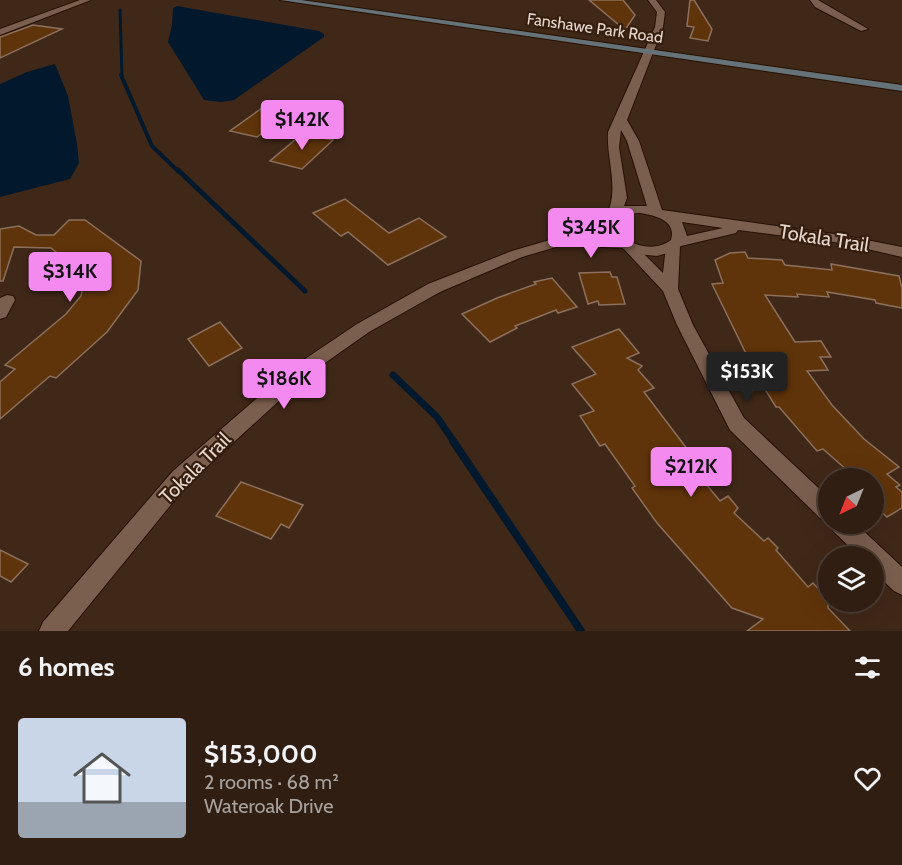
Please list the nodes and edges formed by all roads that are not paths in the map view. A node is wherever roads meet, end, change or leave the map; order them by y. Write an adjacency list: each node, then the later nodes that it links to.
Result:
1 (69, 0): 6 (street)
2 (87, 0): 6 (street)
3 (284, 0): 9 (main road, Fanshawe Park Road)
4 (652, 0): 9 (street)
5 (814, 0): 7 (street)
6 (39, 16): 8 (street)
7 (864, 29)
8 (0, 32)
9 (650, 51): 10 (main road, Fanshawe Park Road); 11 (street)
10 (902, 88)
11 (621, 120): 12 (street); 13 (street)
12 (661, 214): 13 (street, Tokala Trail); 14 (street, Tokala Trail); 16 (street)
13 (612, 218): 15 (street, Tokala Trail); 17 (street)
14 (746, 227): 16 (street, Tokala Trail); 18 (street, Tokala Trail)
15 (558, 242): 17 (street, Tokala Trail); 23 (street, Tokala Trail)
16 (674, 244): 17 (street, Tokala Trail); 19 (street)
17 (627, 245): 19 (street)
18 (902, 252)
19 (670, 290): 20 (street)
20 (818, 501)
21 (851, 534): 22 (street)
22 (902, 583)
23 (52, 631)

